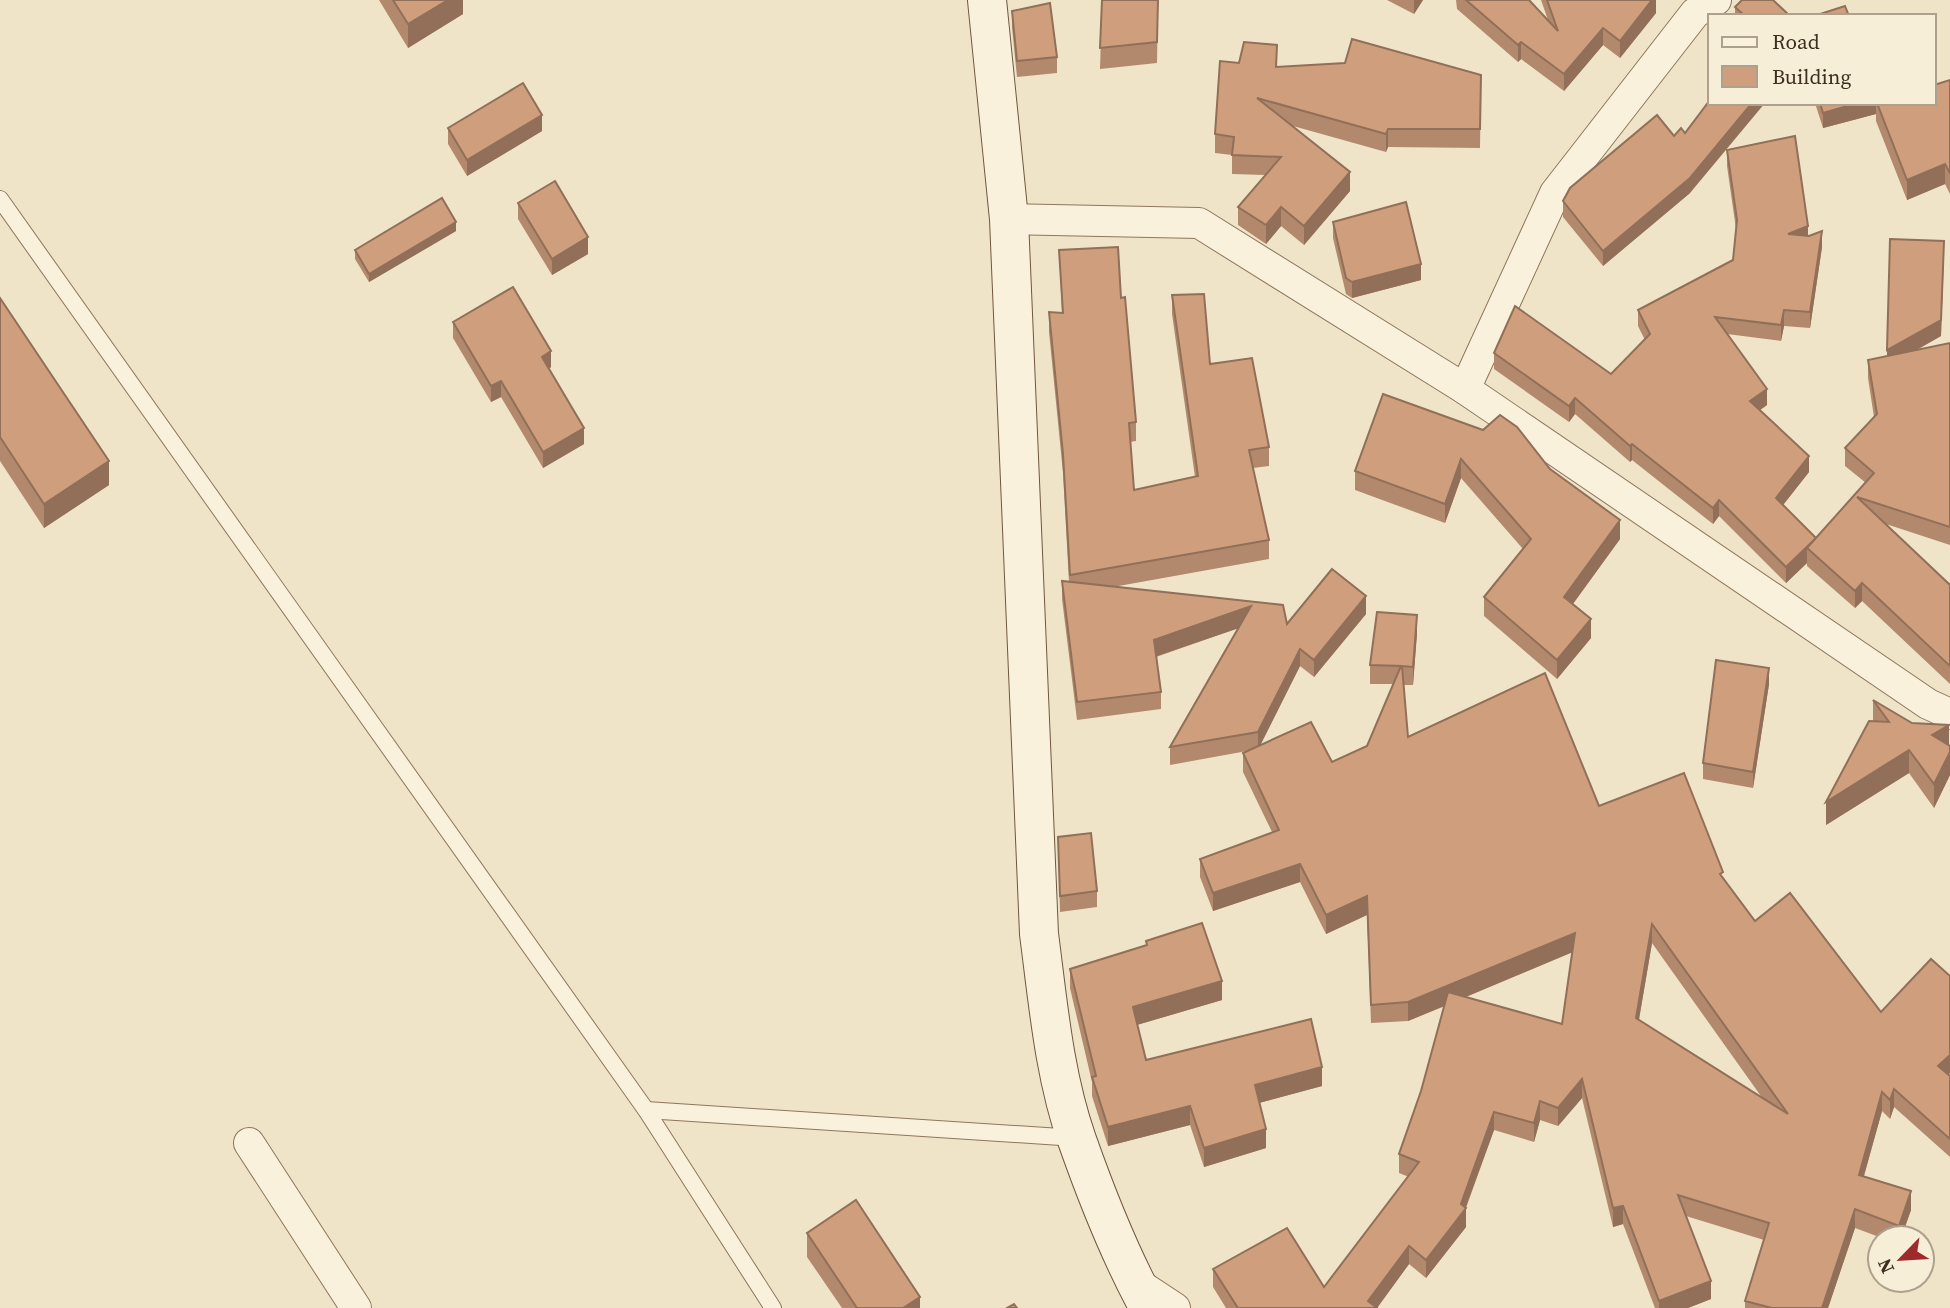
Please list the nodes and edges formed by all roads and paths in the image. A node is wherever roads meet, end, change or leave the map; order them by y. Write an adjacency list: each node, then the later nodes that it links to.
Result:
1 (987, 0): 4 (main road)
2 (1716, 0): 5 (street)
3 (0, 199): 7 (lane)
4 (1009, 219): 5 (street); 8 (main road)
5 (1465, 389): 6 (street)
6 (1950, 714)
7 (646, 1110): 8 (lane); 12 (lane)
8 (1076, 1138): 10 (main road)
9 (249, 1143): 11 (street)
10 (1141, 1295): 13 (street)
11 (356, 1308)
12 (773, 1308)
13 (1175, 1308)

